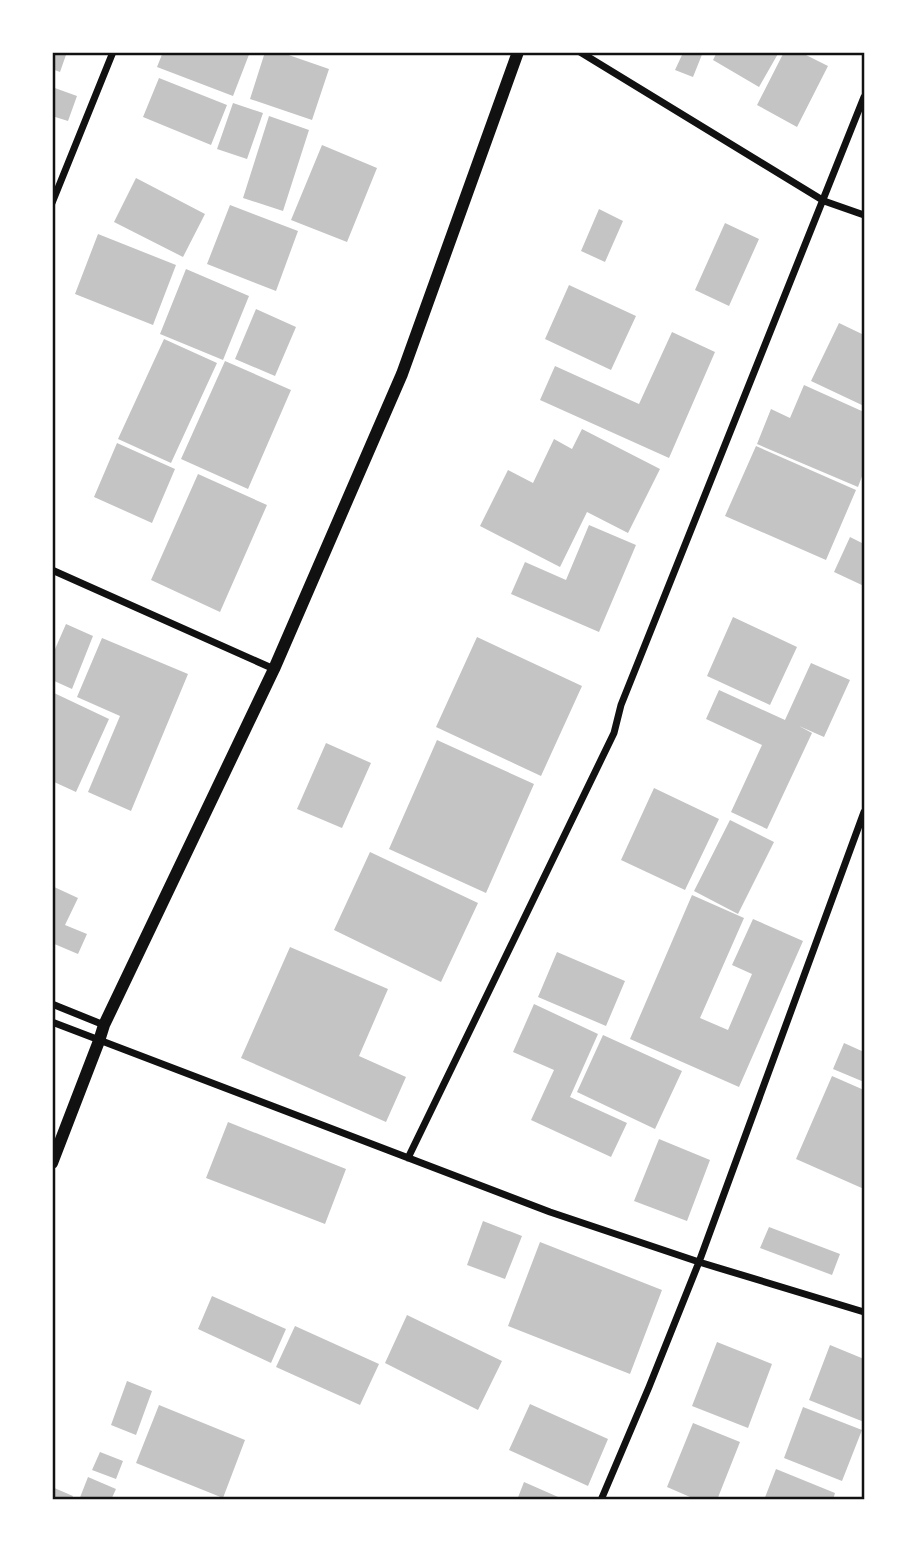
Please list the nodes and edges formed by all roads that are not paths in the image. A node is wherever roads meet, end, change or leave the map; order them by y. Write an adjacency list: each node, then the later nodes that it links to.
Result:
1 (113, 52): 6 (street)
2 (518, 52): 9 (street)
3 (580, 52): 5 (street)
4 (864, 97): 5 (street)
5 (824, 201): 7 (street); 15 (street)
6 (52, 203)
7 (864, 215)
8 (52, 570): 9 (street)
9 (274, 669): 13 (street)
10 (864, 812): 17 (street)
11 (52, 1004): 13 (street)
12 (52, 1021): 14 (street)
13 (104, 1025): 14 (street)
14 (99, 1041): 15 (street); 16 (street)
15 (408, 1158): 17 (street)
16 (52, 1163)
17 (699, 1262): 18 (street); 19 (street)
18 (864, 1312)
19 (601, 1500)

